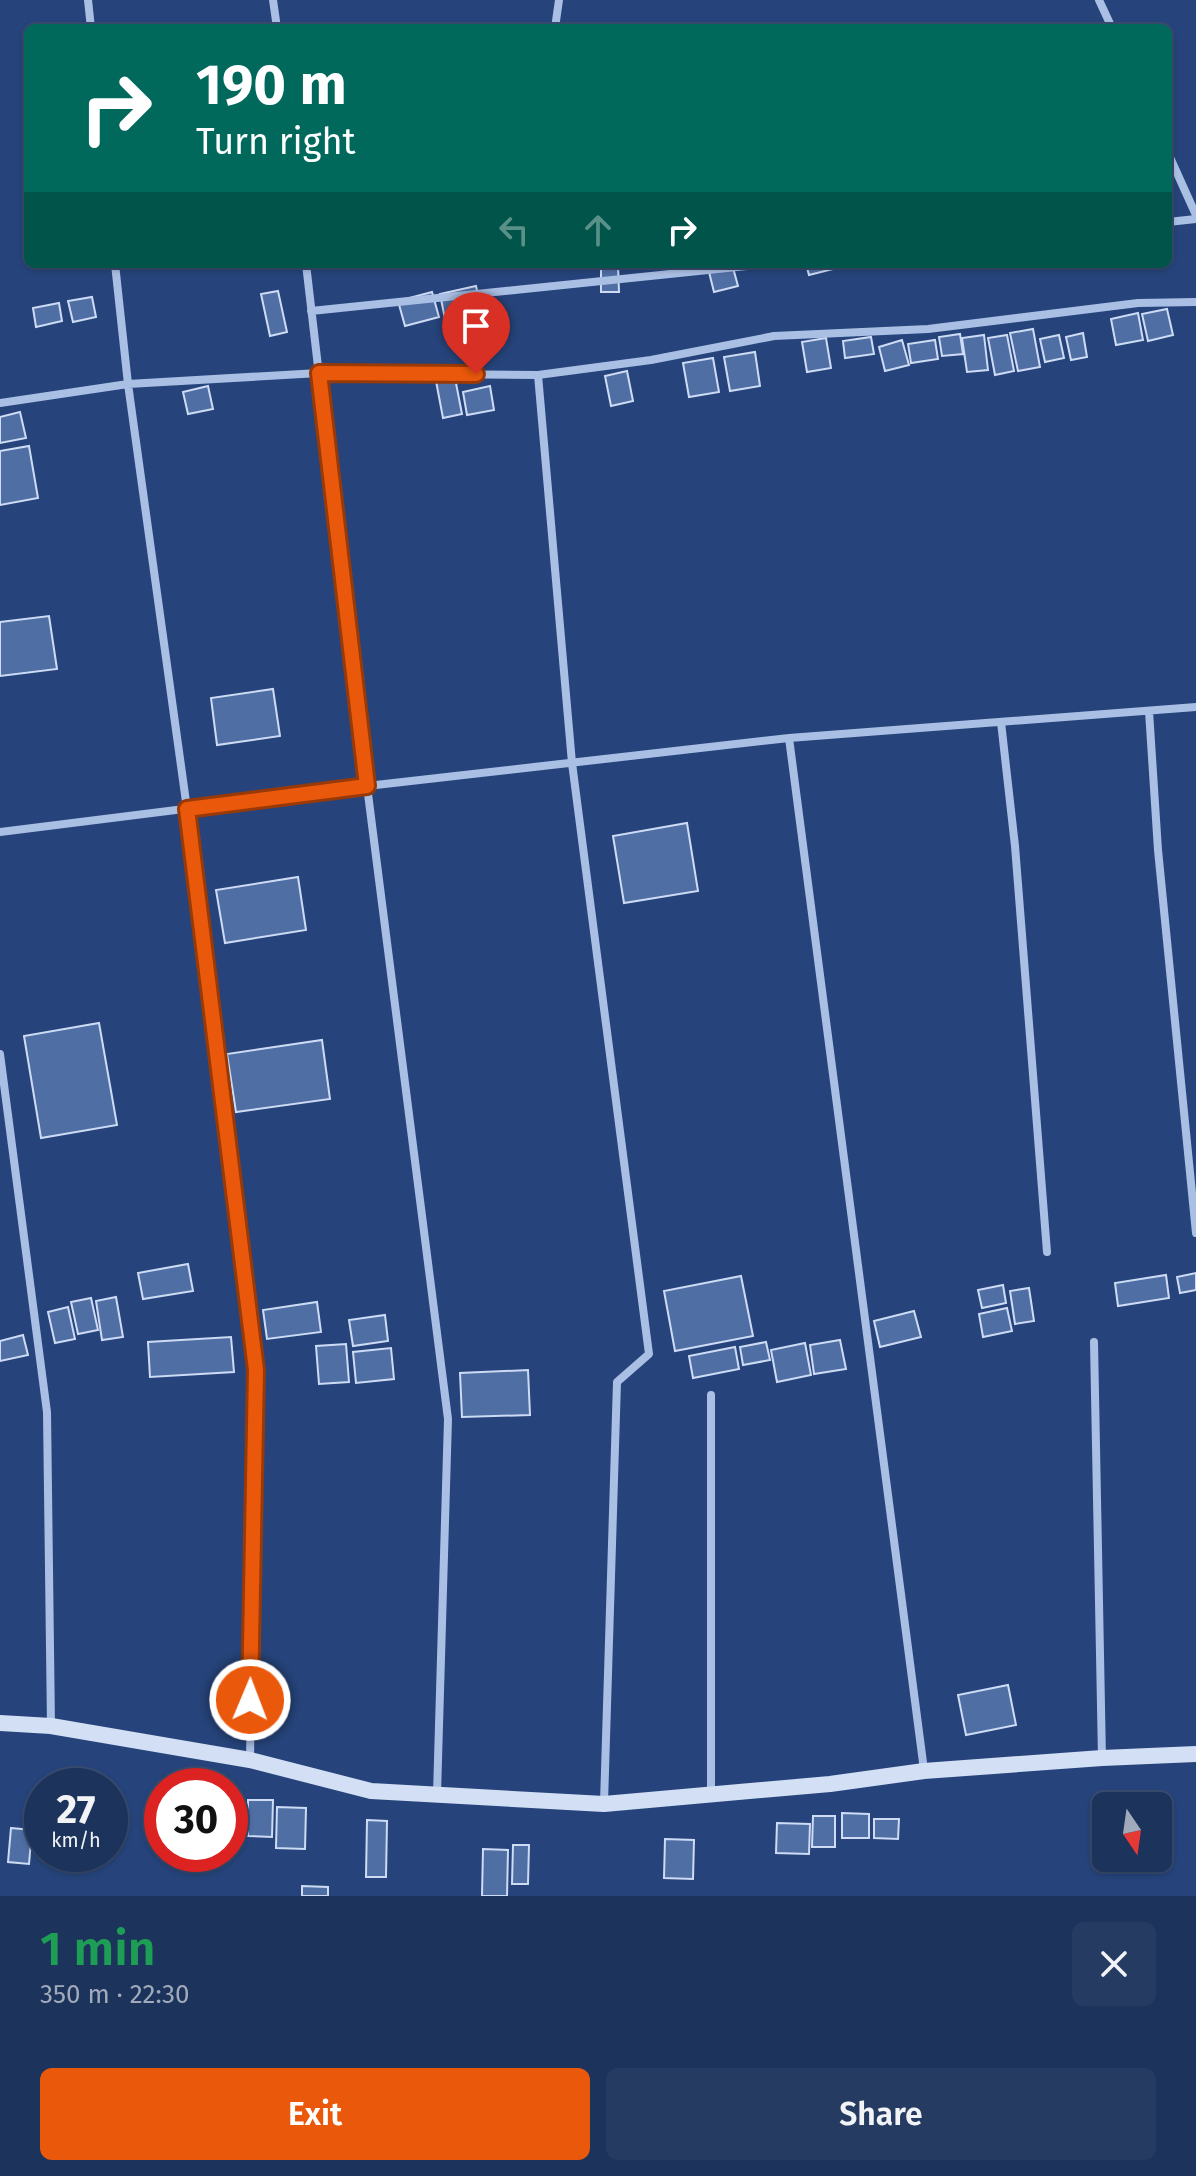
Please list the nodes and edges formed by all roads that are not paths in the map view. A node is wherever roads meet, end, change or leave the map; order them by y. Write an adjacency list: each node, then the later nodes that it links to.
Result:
1 (88, 0): 5 (street)
2 (273, 0): 6 (street)
3 (559, 0): 7 (street)
4 (1099, 0): 8 (street)
5 (91, 24)
6 (276, 24)
7 (556, 24)
8 (1110, 24)
9 (1172, 162): 10 (street)
10 (1196, 217): 11 (street)
11 (1172, 221)
12 (115, 268): 19 (street)
13 (306, 268): 16 (street)
14 (728, 268): 16 (street)
15 (1196, 302): 18 (street)
16 (311, 311): 17 (street)
17 (319, 373): 18 (street); 19 (street); 26 (street)
18 (538, 375): 25 (street)
19 (128, 384): 20 (street); 27 (street)
20 (0, 403)
21 (1196, 707): 22 (street)
22 (1149, 711): 23 (street); 30 (street)
23 (1001, 722): 24 (street); 31 (street)
24 (789, 738): 25 (street); 39 (street)
25 (572, 763): 26 (street); 42 (street)
26 (367, 786): 27 (street); 41 (street)
27 (187, 809): 28 (street); 38 (street)
28 (0, 832)
29 (0, 1054): 35 (street)
30 (1196, 1233)
31 (1047, 1252)
32 (1094, 1342): 37 (street)
33 (711, 1395): 40 (street)
34 (0, 1723): 35 (street)
35 (51, 1726): 38 (street)
36 (1196, 1754): 37 (street)
37 (1102, 1758): 39 (street)
38 (250, 1760): 41 (street)
39 (924, 1771): 40 (street)
40 (711, 1794): 42 (street)
41 (437, 1795): 42 (street)
42 (604, 1804)

